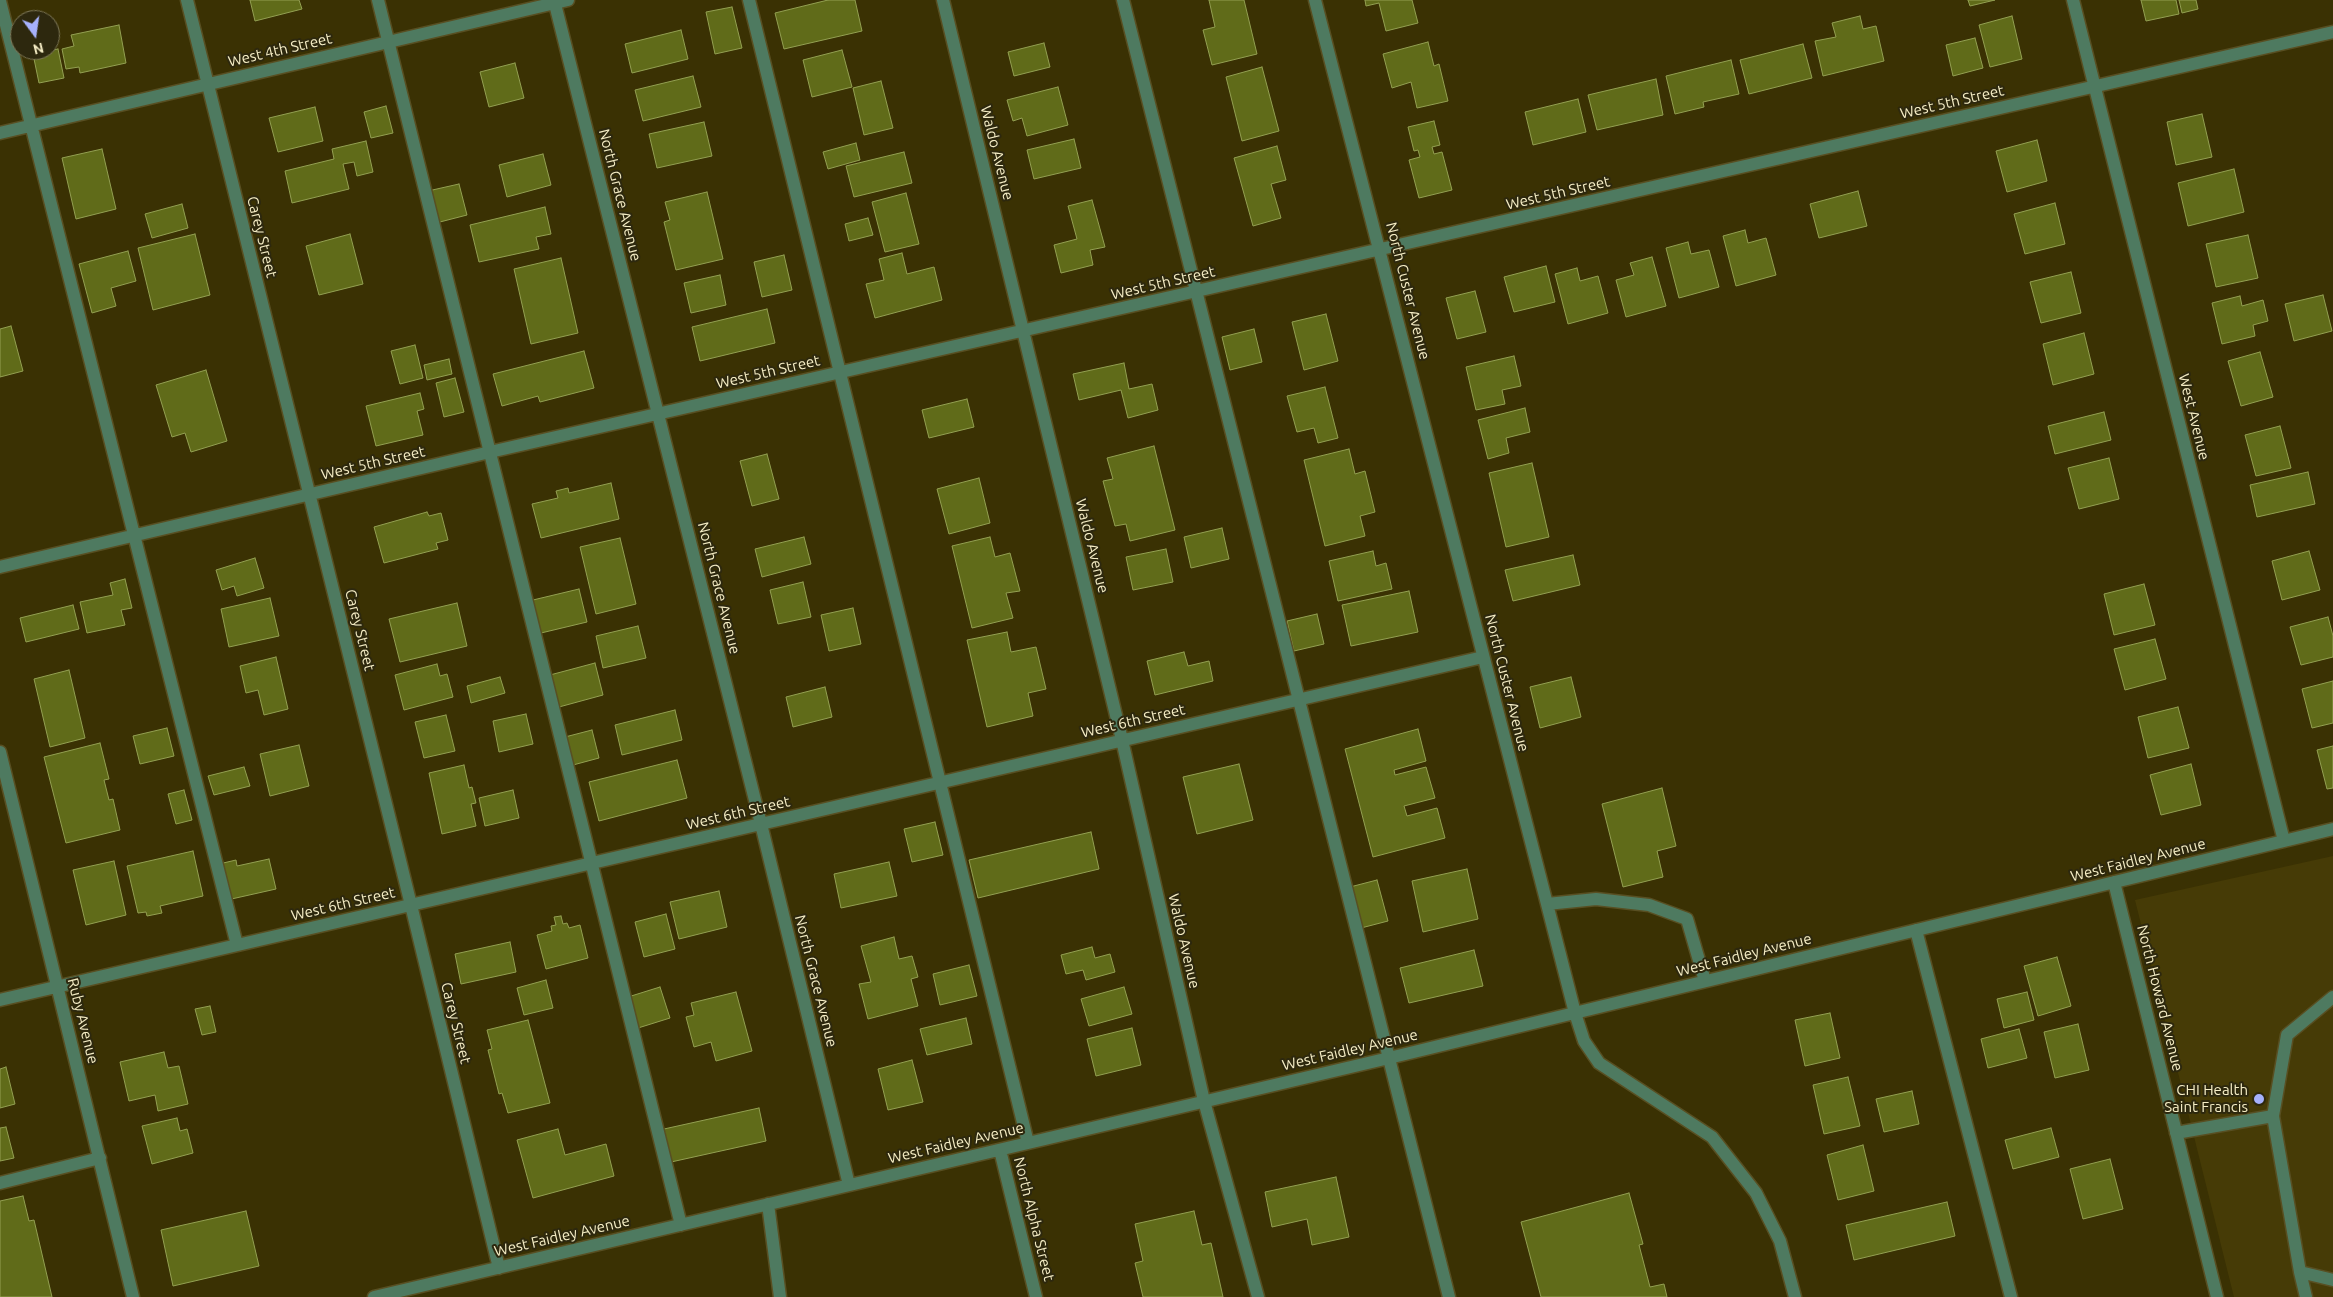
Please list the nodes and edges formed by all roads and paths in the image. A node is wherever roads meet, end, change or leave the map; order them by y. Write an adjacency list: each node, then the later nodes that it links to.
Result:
1 (187, 0): 13 (street, Carey Street)
2 (378, 0): 12 (street)
3 (568, 0): 10 (street, West 4th Street)
4 (749, 0): 20 (street)
5 (943, 0): 19 (street, Waldo Avenue)
6 (1122, 0): 18 (street)
7 (1315, 0): 17 (street, North Custer Avenue)
8 (2073, 0): 14 (street, West Avenue)
9 (0, 1): 15 (street)
10 (554, 2): 12 (street, West 4th Street); 21 (street, North Grace Avenue)
11 (2333, 32): 14 (street, West 5th Street)
12 (388, 41): 13 (street, West 4th Street); 22 (street)
13 (207, 84): 15 (street, West 4th Street); 23 (street, Carey Street)
14 (2095, 86): 17 (street, West 5th Street); 33 (street, West Avenue)
15 (31, 126): 16 (street, West 4th Street); 24 (street)
16 (0, 133)
17 (1381, 250): 18 (street, West 5th Street); 26 (street, North Custer Avenue)
18 (1196, 292): 19 (street, West 5th Street); 27 (street)
19 (1023, 331): 20 (street, West 5th Street); 28 (street, Waldo Avenue)
20 (840, 373): 21 (street, West 5th Street); 30 (street)
21 (658, 414): 22 (street, West 5th Street); 31 (street, North Grace Avenue)
22 (490, 452): 23 (street, West 5th Street); 34 (street)
23 (309, 494): 24 (street, West 5th Street); 37 (street, Carey Street)
24 (134, 535): 25 (street, West 5th Street); 39 (street)
25 (0, 566)
26 (1483, 657): 27 (street, West 6th Street); 36 (street, North Custer Avenue)
27 (1298, 700): 28 (street, West 6th Street); 45 (street)
28 (1122, 740): 30 (street, West 6th Street); 46 (street, Waldo Avenue)
29 (0, 752): 41 (street, Ruby Avenue)
30 (940, 783): 31 (street, West 6th Street); 49 (street)
31 (762, 824): 34 (street, West 6th Street); 53 (street, North Grace Avenue)
32 (2333, 830): 33 (street, West Faidley Avenue)
33 (2284, 841): 35 (street, West Faidley Avenue)
34 (591, 863): 37 (street, West 6th Street); 55 (street)
35 (2114, 882): 38 (street, West Faidley Avenue); 48 (street, North Howard Avenue)
36 (1547, 904): 40 (street); 44 (street, North Custer Avenue)
37 (411, 905): 39 (street, West 6th Street); 56 (street, Carey Street)
38 (1916, 930): 40 (street, West Faidley Avenue); 66 (street)
39 (237, 945): 41 (street, West 6th Street)
40 (1705, 981): 44 (street, West Faidley Avenue)
41 (58, 986): 43 (street, West 6th Street); 51 (street, Ruby Avenue)
42 (2333, 997): 47 (street)
43 (0, 1000)
44 (1575, 1013): 45 (street, West Faidley Avenue); 65 (street, North Custer Avenue)
45 (1389, 1058): 46 (street, West Faidley Avenue); 64 (street)
46 (1204, 1102): 49 (street, West Faidley Avenue); 63 (street, Waldo Avenue)
47 (2273, 1116): 48 (street); 57 (street)
48 (2176, 1133): 67 (street, North Howard Avenue)
49 (1028, 1143): 50 (street, West Faidley Avenue)
50 (1000, 1150): 53 (street, West Faidley Avenue); 62 (street, North Alpha Street)
51 (100, 1158): 52 (street); 59 (street, Ruby Avenue)
52 (0, 1183)
53 (848, 1185): 54 (street, West Faidley Avenue)
54 (768, 1204): 55 (street, West Faidley Avenue); 61 (street)
55 (680, 1225): 56 (street, West Faidley Avenue)
56 (499, 1268): 60 (street, West Faidley Avenue)
57 (2300, 1272): 58 (street); 68 (street)
58 (2333, 1280)
59 (133, 1297)
60 (374, 1297)
61 (780, 1297)
62 (1036, 1297)
63 (1258, 1297)
64 (1449, 1297)
65 (1795, 1297)
66 (2010, 1297)
67 (2217, 1297)
68 (2306, 1297)

